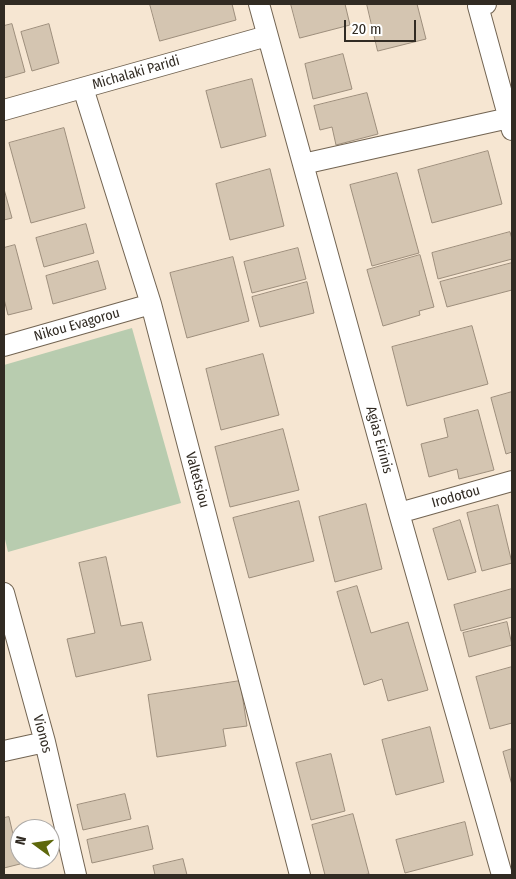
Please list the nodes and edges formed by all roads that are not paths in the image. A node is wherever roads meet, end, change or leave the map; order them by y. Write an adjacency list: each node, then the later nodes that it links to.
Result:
1 (259, 4): 3 (street, Agias Eirinis)
2 (486, 4): 6 (street)
3 (267, 36): 4 (street, Michalaki Paridi); 7 (street, Agias Eirinis)
4 (83, 88): 5 (street, Michalaki Paridi); 8 (street, Valtetsiou)
5 (4, 110)
6 (510, 124): 7 (street)
7 (304, 164): 11 (street, Agias Eirinis)
8 (151, 304): 9 (street, Nikou Evagorou); 16 (street, Valtetsiou)
9 (4, 346)
10 (512, 481): 11 (street, Irodotou)
11 (399, 512): 17 (street, Agias Eirinis)
12 (4, 593): 13 (street, Vionos)
13 (45, 742): 14 (street); 15 (street, Vionos)
14 (4, 751)
15 (76, 875)
16 (300, 875)
17 (502, 875)

